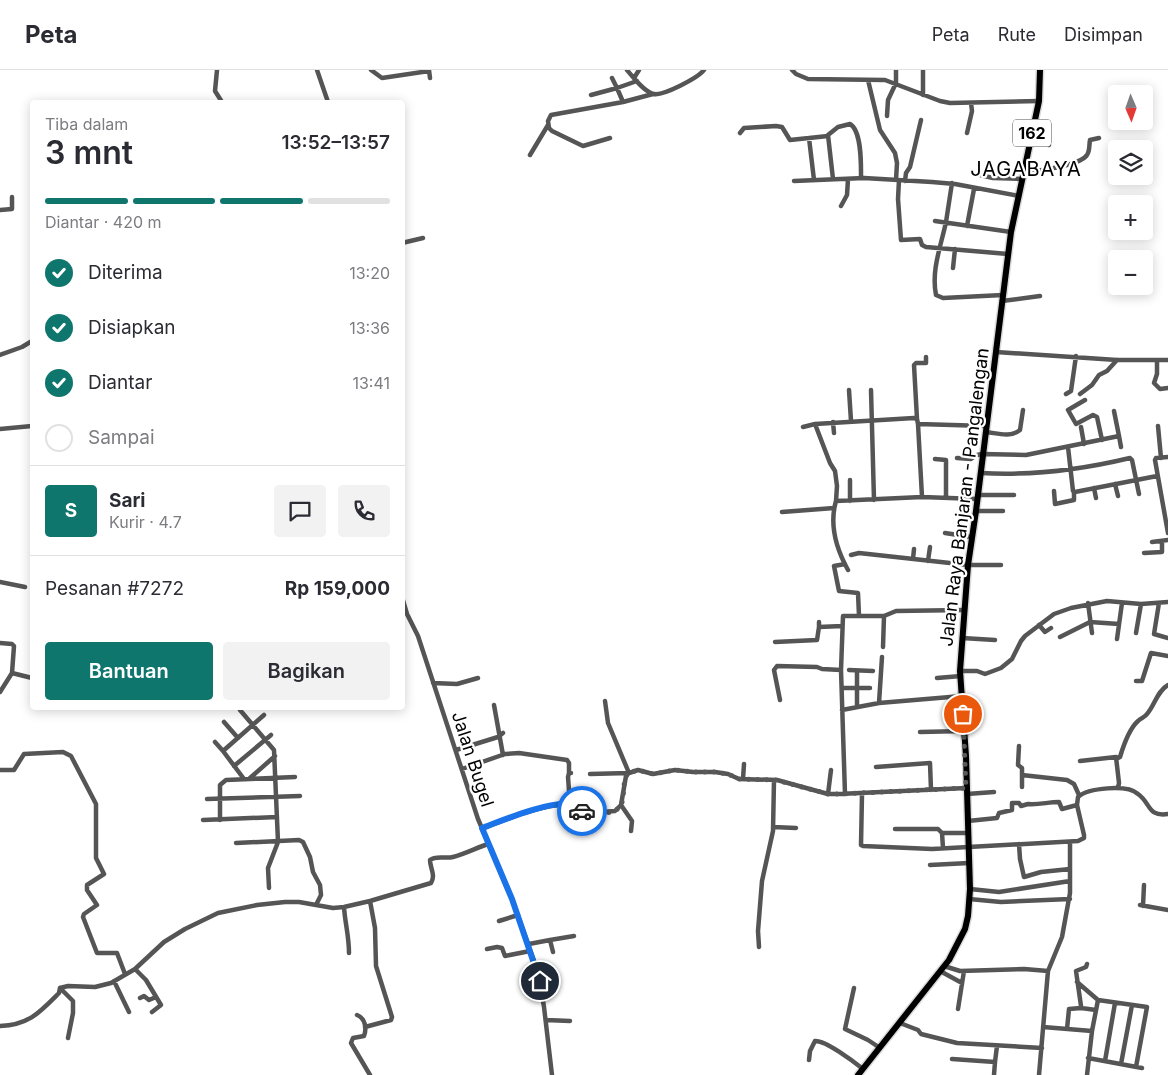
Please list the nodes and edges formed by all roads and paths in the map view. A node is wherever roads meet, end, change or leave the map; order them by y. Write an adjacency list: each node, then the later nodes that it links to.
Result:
1 (218, 70): 23 (street)
2 (317, 70): 24 (street)
3 (371, 70): 13 (street)
4 (379, 70): 13 (street)
5 (429, 70): 13 (street); 14 (street)
6 (627, 70): 16 (street)
7 (638, 70): 16 (street)
8 (792, 70): 17 (street)
9 (896, 70): 18 (street)
10 (923, 70): 22 (street)
11 (1040, 70): 26 (main road, Jalan Raya Banjaran - Pangalengan / 162)
12 (702, 72): 20 (street)
13 (380, 78)
14 (430, 78)
15 (612, 78): 19 (street)
16 (636, 79): 19 (street); 20 (street)
17 (868, 80): 18 (street); 46 (street)
18 (896, 83): 22 (street); 28 (street)
19 (617, 88): 21 (street); 25 (street)
20 (653, 94): 25 (street)
21 (591, 95)
22 (923, 95): 27 (street)
23 (221, 100)
24 (327, 100)
25 (623, 102): 30 (street)
26 (1039, 102): 27 (street); 37 (main road, Jalan Raya Banjaran - Pangalengan / 162)
27 (971, 103): 32 (street)
28 (887, 116)
29 (921, 120): 47 (street)
30 (548, 125): 34 (street); 39 (street)
31 (740, 133): 35 (street)
32 (967, 133)
33 (828, 136): 35 (street); 42 (street); 43 (street)
34 (610, 138)
35 (809, 138): 45 (street)
36 (1099, 138): 41 (street)
37 (1031, 141): 38 (street); 41 (main road, Jalan Raya Banjaran - Pangalengan / 162)
38 (1049, 145)
39 (530, 155)
40 (980, 175): 41 (street)
41 (1022, 176): 51 (main road, Jalan Raya Banjaran - Pangalengan / 162)
42 (861, 178): 44 (street); 46 (street)
43 (833, 179): 44 (street); 45 (street)
44 (848, 179): 53 (street)
45 (814, 180): 48 (street)
46 (897, 180): 47 (street); 61 (street)
47 (905, 181): 49 (street)
48 (794, 182)
49 (952, 183): 50 (street); 56 (street)
50 (974, 188): 51 (street); 57 (street)
51 (1018, 196): 58 (main road, Jalan Raya Banjaran - Pangalengan)
52 (12, 197): 54 (street)
53 (841, 206)
54 (0, 210)
55 (935, 221): 56 (street)
56 (946, 223): 57 (street); 61 (street)
57 (968, 226): 58 (street)
58 (1011, 232): 63 (main road, Jalan Raya Banjaran - Pangalengan)
59 (423, 238): 60 (street)
60 (405, 242)
61 (940, 247): 62 (street); 66 (street)
62 (955, 249): 63 (street); 64 (street)
63 (1008, 254): 66 (main road, Jalan Raya Banjaran - Pangalengan)
64 (953, 268)
65 (1040, 296): 66 (street)
66 (1002, 298): 68 (main road, Jalan Raya Banjaran - Pangalengan)
67 (30, 342): 69 (street)
68 (996, 352): 70 (street); 93 (main road, Jalan Raya Banjaran - Pangalengan)
69 (0, 355)
70 (1076, 356): 72 (street); 78 (street)
71 (926, 357): 85 (street)
72 (1117, 360): 73 (street); 79 (street)
73 (1158, 360): 74 (street); 75 (street)
74 (1168, 360)
75 (1168, 388)
76 (849, 390): 84 (street)
77 (871, 390): 83 (street)
78 (1066, 394)
79 (1080, 394)
80 (1085, 400): 96 (street)
81 (1023, 410): 93 (street)
82 (1114, 411): 95 (street)
83 (872, 420): 84 (street); 85 (street); 121 (street)
84 (851, 421): 86 (street)
85 (917, 421): 93 (street); 117 (street)
86 (834, 422): 87 (street); 94 (street)
87 (815, 424): 90 (street); 122 (street)
88 (30, 426): 92 (street)
89 (1158, 426): 103 (street)
90 (803, 427)
91 (1081, 427): 97 (street)
92 (0, 429)
93 (986, 429): 100 (main road, Jalan Raya Banjaran - Pangalengan)
94 (834, 433)
95 (1119, 436): 96 (street); 99 (street)
96 (1102, 440): 97 (street)
97 (1084, 444): 98 (street)
98 (1068, 447): 100 (street); 105 (street)
99 (1121, 447)
100 (982, 454): 102 (street); 106 (main road, Jalan Raya Banjaran - Pangalengan)
101 (1168, 457): 103 (street)
102 (957, 458)
103 (1162, 458): 107 (street)
104 (935, 459): 119 (street)
105 (1072, 470): 106 (street); 108 (street); 113 (street)
106 (981, 473): 118 (main road, Jalan Raya Banjaran - Pangalengan)
107 (1158, 476): 108 (street); 129 (street)
108 (1136, 479): 110 (street); 114 (street)
109 (850, 480): 123 (street)
110 (1115, 484): 111 (street); 116 (street)
111 (1094, 488): 113 (street); 120 (street)
112 (1054, 491): 113 (street)
113 (1074, 492)
114 (1139, 494)
115 (1014, 495): 118 (street)
116 (1118, 496)
117 (922, 497): 119 (street); 121 (street)
118 (977, 497): 119 (street); 125 (main road, Jalan Raya Banjaran - Pangalengan)
119 (946, 498)
120 (1096, 498)
121 (874, 500): 123 (street)
122 (836, 501): 123 (street); 124 (street)
123 (850, 501)
124 (834, 508): 127 (street); 140 (street)
125 (976, 511): 126 (street); 130 (main road, Jalan Raya Banjaran - Pangalengan)
126 (1003, 511)
127 (782, 512)
128 (945, 533): 130 (street)
129 (1168, 533)
130 (971, 537): 141 (main road, Jalan Raya Banjaran - Pangalengan)
131 (1168, 540): 132 (street)
132 (1162, 541): 133 (street); 136 (street)
133 (1152, 542)
134 (930, 547): 139 (street)
135 (914, 549): 138 (street)
136 (1144, 553)
137 (851, 555): 138 (street)
138 (913, 559): 139 (street)
139 (928, 561): 141 (street)
140 (845, 564): 143 (street); 153 (street)
141 (968, 565): 142 (street); 152 (main road, Jalan Raya Banjaran - Pangalengan)
142 (1001, 565)
143 (848, 570)
144 (0, 582): 145 (street)
145 (25, 587)
146 (1168, 602): 149 (street)
147 (1088, 603): 148 (street); 155 (street); 157 (street)
148 (1122, 603): 150 (street); 156 (street)
149 (1159, 603): 150 (street); 164 (street)
150 (1141, 604): 161 (street)
151 (405, 607): 182 (street, Jalan Bugel)
152 (964, 610): 154 (street); 163 (main road, Jalan Raya Banjaran - Pangalengan)
153 (859, 616): 154 (street); 158 (street)
154 (884, 616): 169 (street)
155 (1090, 622): 156 (street); 160 (street); 162 (street)
156 (1119, 624): 165 (street)
157 (1040, 625): 159 (street); 177 (street)
158 (842, 626): 167 (street); 172 (street)
159 (1051, 628)
160 (1092, 632)
161 (1136, 632)
162 (1060, 637)
163 (962, 638): 166 (street); 177 (main road, Jalan Raya Banjaran - Pangalengan)
164 (1168, 638)
165 (1117, 639)
166 (995, 640)
167 (775, 642)
168 (0, 643): 176 (street)
169 (883, 647)
170 (1168, 656): 181 (street)
171 (882, 657): 191 (street)
172 (841, 670): 189 (street); 195 (street)
173 (849, 670): 174 (street)
174 (857, 670): 175 (street); 185 (street)
175 (872, 670)
176 (12, 673): 178 (street); 187 (street)
177 (961, 674): 180 (street); 188 (main road, Jalan Raya Banjaran - Pangalengan)
178 (30, 678)
179 (478, 678): 182 (street)
180 (937, 678)
181 (1136, 681)
182 (433, 683): 207 (street, Jalan Bugel)
183 (1168, 685): 211 (street)
184 (844, 688): 185 (street)
185 (857, 688): 186 (street); 193 (street)
186 (870, 688)
187 (0, 692)
188 (962, 696): 191 (street); 199 (main road, Jalan Raya Banjaran - Pangalengan)
189 (780, 700)
190 (605, 701): 221 (street)
191 (879, 703): 193 (street)
192 (494, 705): 201 (street)
193 (857, 708): 195 (street)
194 (240, 710): 198 (street)
195 (842, 710): 235 (street)
196 (264, 715): 198 (street)
197 (224, 722): 203 (street)
198 (252, 725): 203 (street); 204 (street)
199 (964, 731): 200 (street); 232 (main road, Jalan Raya Banjaran - Pangalengan)
200 (920, 732)
201 (501, 734): 207 (street); 209 (street)
202 (271, 735): 204 (street)
203 (238, 738): 208 (street)
204 (265, 740): 210 (street); 216 (street)
205 (215, 742): 208 (street)
206 (1019, 746): 223 (street)
207 (456, 750): 218 (street, Jalan Bugel)
208 (222, 751): 216 (street)
209 (503, 754): 218 (street); 242 (street)
210 (275, 756): 224 (street); 226 (street)
211 (1116, 758): 213 (street); 230 (street)
212 (936, 762): 214 (street)
213 (1080, 762)
214 (930, 763): 217 (street); 231 (street)
215 (744, 764): 227 (street)
216 (234, 766): 226 (street)
217 (876, 767)
218 (462, 769): 251 (street, Jalan Bugel)
219 (0, 770): 293 (street)
220 (831, 770): 234 (street)
221 (629, 773): 222 (street); 227 (street); 243 (street)
222 (590, 774)
223 (1022, 775): 229 (street); 237 (street)
224 (276, 777): 225 (street); 226 (street); 238 (street)
225 (296, 777)
226 (247, 779): 241 (street)
227 (744, 779): 228 (street)
228 (774, 780): 234 (street); 250 (street)
229 (1022, 786)
230 (1118, 788): 237 (street); 245 (street)
231 (931, 790): 232 (street); 236 (street)
232 (967, 791): 233 (street); 249 (main road, Jalan Raya Banjaran - Pangalengan)
233 (994, 792)
234 (828, 794): 235 (street)
235 (845, 794): 236 (street)
236 (862, 794): 263 (street)
237 (1079, 795): 244 (street)
238 (277, 796): 239 (street); 241 (street); 246 (street)
239 (300, 796)
240 (206, 799): 241 (street)
241 (220, 799): 248 (street)
242 (570, 804): 243 (street); 251 (street)
243 (621, 805): 254 (street)
244 (1077, 805): 249 (street); 258 (street)
245 (1168, 814)
246 (277, 817): 248 (street); 257 (street)
247 (203, 820): 248 (street)
248 (220, 820)
249 (968, 821): 256 (main road, Jalan Raya Banjaran - Pangalengan)
250 (773, 827): 252 (street); 282 (street)
251 (482, 828): 260 (street, Jalan Bugel)
252 (796, 828)
253 (895, 829): 255 (street)
254 (631, 831)
255 (942, 833): 256 (street); 263 (street)
256 (968, 833): 262 (main road, Jalan Raya Banjaran - Pangalengan)
257 (278, 842): 259 (street); 269 (street); 274 (street)
258 (1070, 842): 261 (street); 266 (street)
259 (236, 843)
260 (488, 844): 273 (street); 277 (street, Jalan Bugel)
261 (1019, 844): 262 (street); 266 (street)
262 (968, 847): 263 (street); 264 (main road, Jalan Raya Banjaran - Pangalengan)
263 (942, 848)
264 (969, 863): 265 (street); 270 (main road, Jalan Raya Banjaran - Pangalengan)
265 (930, 864)
266 (1070, 869): 267 (street)
267 (1070, 881): 270 (street); 272 (street)
268 (1144, 885): 276 (street)
269 (269, 888)
270 (970, 889): 271 (main road, Jalan Raya Banjaran - Pangalengan)
271 (969, 899): 272 (street); 288 (main road, Jalan Raya Banjaran - Pangalengan)
272 (1070, 899): 292 (street)
273 (370, 901): 275 (street); 315 (street)
274 (316, 905): 275 (street); 289 (street)
275 (344, 907): 286 (street)
276 (1168, 910)
277 (518, 915): 278 (street); 281 (street, Jalan Bugel)
278 (499, 921)
279 (574, 936): 280 (street)
280 (550, 940): 281 (street); 285 (street)
281 (529, 944): 284 (street, Jalan Bugel)
282 (759, 947)
283 (486, 949): 284 (street)
284 (530, 951): 294 (street, Jalan Bugel)
285 (553, 952)
286 (349, 953)
287 (1087, 964): 297 (street)
288 (942, 968): 291 (street); 296 (street); 313 (main road, Jalan Raya Banjaran - Pangalengan)
289 (135, 969): 293 (street); 300 (street)
290 (554, 970): 294 (street)
291 (964, 971): 292 (street); 296 (street)
292 (1048, 971): 316 (street)
293 (126, 974): 295 (street)
294 (540, 981): 311 (street, Jalan Bugel)
295 (114, 982): 298 (street); 308 (street)
296 (962, 982): 306 (street)
297 (1077, 982): 302 (street); 305 (street)
298 (60, 988): 314 (street); 319 (street)
299 (854, 988): 321 (street)
300 (156, 997): 301 (street); 309 (street)
301 (140, 998)
302 (1098, 1000): 303 (street); 307 (street)
303 (1115, 1002): 304 (street); 326 (street)
304 (1132, 1005): 328 (street); 329 (street)
305 (1081, 1008): 307 (street); 317 (street)
306 (958, 1009)
307 (1096, 1010): 318 (street)
308 (129, 1012)
309 (152, 1012)
310 (357, 1014): 315 (street)
311 (546, 1020): 312 (street); 333 (street, Jalan Bugel)
312 (570, 1021)
313 (900, 1023): 320 (street); 321 (main road, Jalan Raya Banjaran - Pangalengan)
314 (0, 1026)
315 (366, 1027): 332 (street)
316 (1043, 1027): 317 (street); 322 (street)
317 (1067, 1029): 318 (street)
318 (1092, 1031): 323 (street)
319 (68, 1038)
320 (997, 1046): 322 (street); 327 (street)
321 (880, 1048): 331 (main road, Jalan Raya Banjaran - Pangalengan)
322 (1042, 1048): 335 (street)
323 (1088, 1058): 326 (street); 336 (street)
324 (809, 1060): 331 (street)
325 (952, 1060): 327 (street)
326 (1105, 1061): 328 (street)
327 (995, 1062): 334 (street)
328 (1121, 1064): 329 (street)
329 (1136, 1067): 330 (street)
330 (1142, 1068)
331 (860, 1073)
332 (370, 1075)
333 (552, 1075)
334 (994, 1075)
335 (1040, 1075)
336 (1087, 1075)

